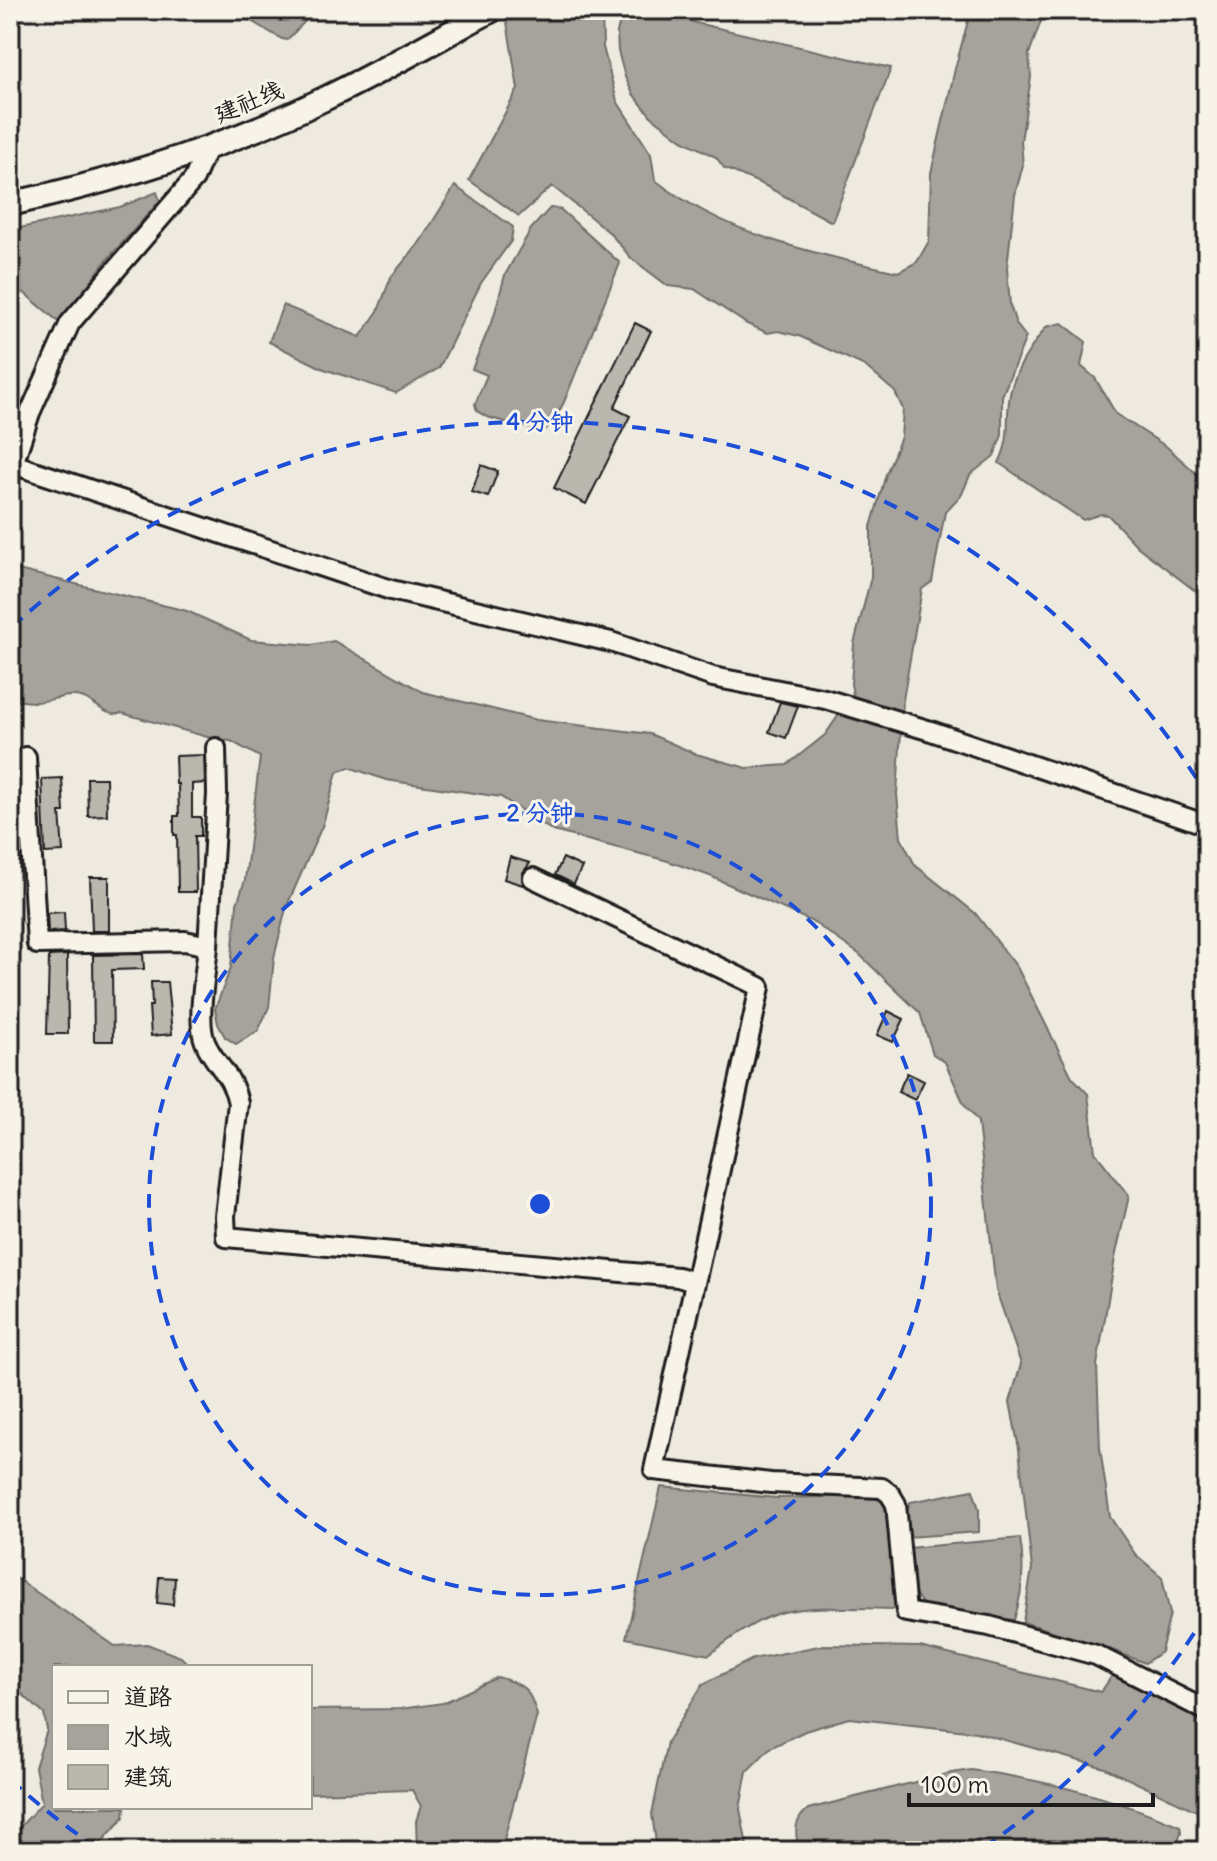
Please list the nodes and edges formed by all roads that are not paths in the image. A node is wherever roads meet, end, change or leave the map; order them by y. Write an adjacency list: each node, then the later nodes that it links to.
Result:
1 (492, 10): 2 (main road, 建社线)
2 (207, 148): 3 (main road, 建社线); 4 (street)
3 (10, 204)
4 (11, 464): 7 (street)
5 (216, 748): 9 (street)
6 (26, 757): 9 (street)
7 (1207, 825)
8 (533, 878): 10 (street)
9 (208, 946): 10 (street)
10 (695, 1282): 11 (street)
11 (1207, 1711)

